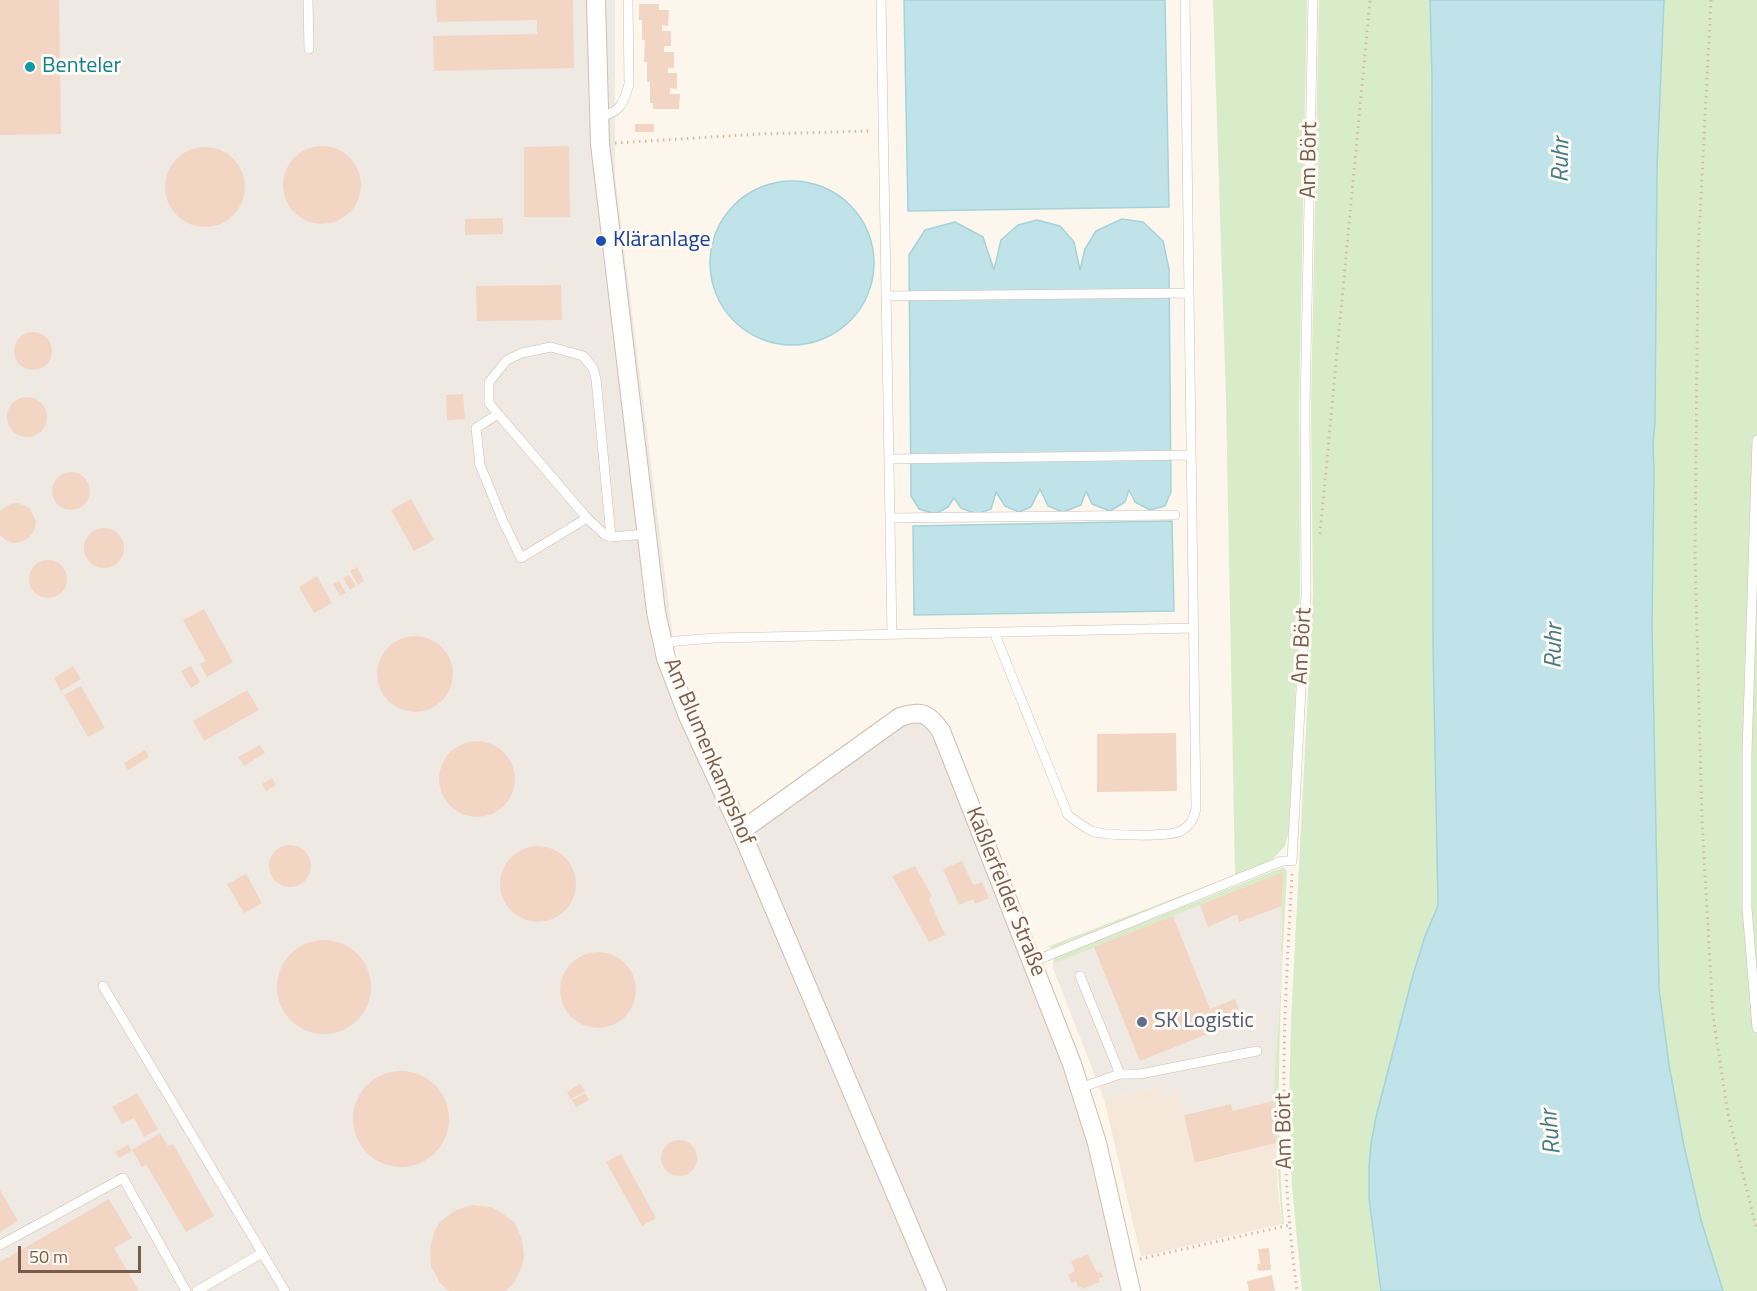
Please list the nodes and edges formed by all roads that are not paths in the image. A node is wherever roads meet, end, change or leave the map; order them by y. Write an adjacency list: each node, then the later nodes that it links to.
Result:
1 (308, 0): 7 (lane)
2 (596, 0): 8 (street, Am Blumenkampshof)
3 (628, 0): 8 (lane)
4 (880, 0): 10 (lane)
5 (1185, 0): 9 (lane)
6 (1313, 0): 25 (lane, Am Bört)
7 (309, 49)
8 (598, 116): 18 (street, Am Blumenkampshof)
9 (1189, 292): 10 (lane); 13 (lane)
10 (886, 296): 14 (lane)
11 (498, 414): 16 (lane); 16 (lane); 19 (lane)
12 (1757, 440): 28 (lane)
13 (1191, 455): 14 (lane); 20 (lane)
14 (889, 459): 17 (lane)
15 (1175, 515): 17 (lane)
16 (586, 518): 19 (lane)
17 (890, 518): 22 (lane)
18 (647, 534): 19 (lane); 23 (street, Am Blumenkampshof)
19 (611, 537)
20 (1194, 628): 21 (lane); 21 (lane)
21 (994, 632): 22 (lane)
22 (892, 634): 23 (lane)
23 (663, 644): 24 (street, Am Blumenkampshof)
24 (741, 831): 25 (street, Kaßlerfelder Straße); 37 (street, Am Blumenkampshof)
25 (1032, 962): 31 (street, Kaßlerfelder Straße)
26 (1080, 976): 30 (lane)
27 (103, 986): 33 (lane)
28 (1757, 1028)
29 (1257, 1051): 30 (lane)
30 (1120, 1074): 31 (lane)
31 (1080, 1088): 38 (street, Kaßlerfelder Straße)
32 (0, 1245): 34 (lane)
33 (262, 1252): 35 (lane); 36 (lane)
34 (186, 1291)
35 (197, 1291)
36 (285, 1291)
37 (937, 1291)
38 (1131, 1291)

